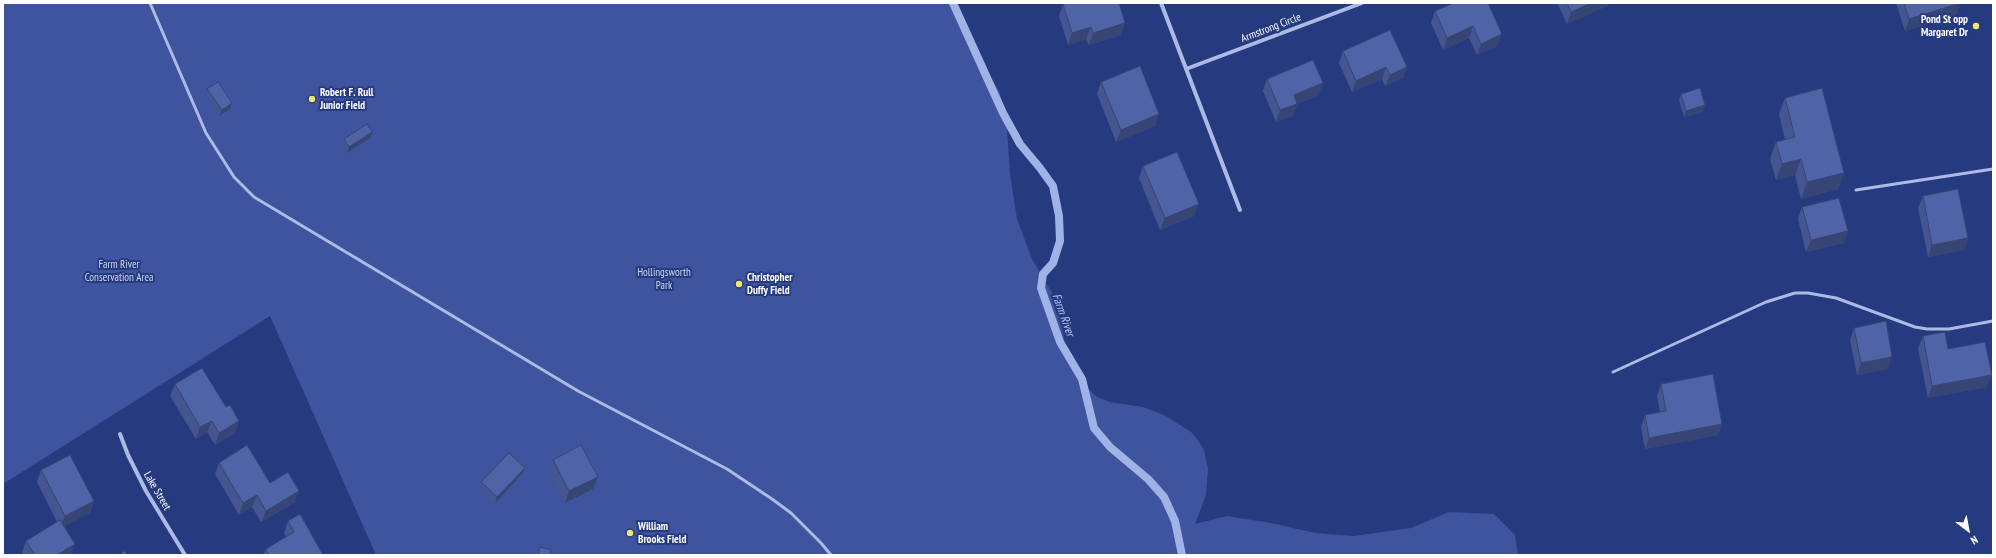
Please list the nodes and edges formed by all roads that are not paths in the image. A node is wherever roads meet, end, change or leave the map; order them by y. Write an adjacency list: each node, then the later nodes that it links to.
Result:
1 (150, 3): 12 (lane)
2 (1161, 3): 4 (street)
3 (1362, 3): 4 (street, Armstrong Circle)
4 (1186, 70): 7 (street)
5 (1993, 169): 6 (lane)
6 (1856, 190)
7 (1240, 210)
8 (1993, 322): 9 (lane)
9 (1613, 372)
10 (120, 434): 11 (street, Lake Street)
11 (185, 555)
12 (831, 555)

